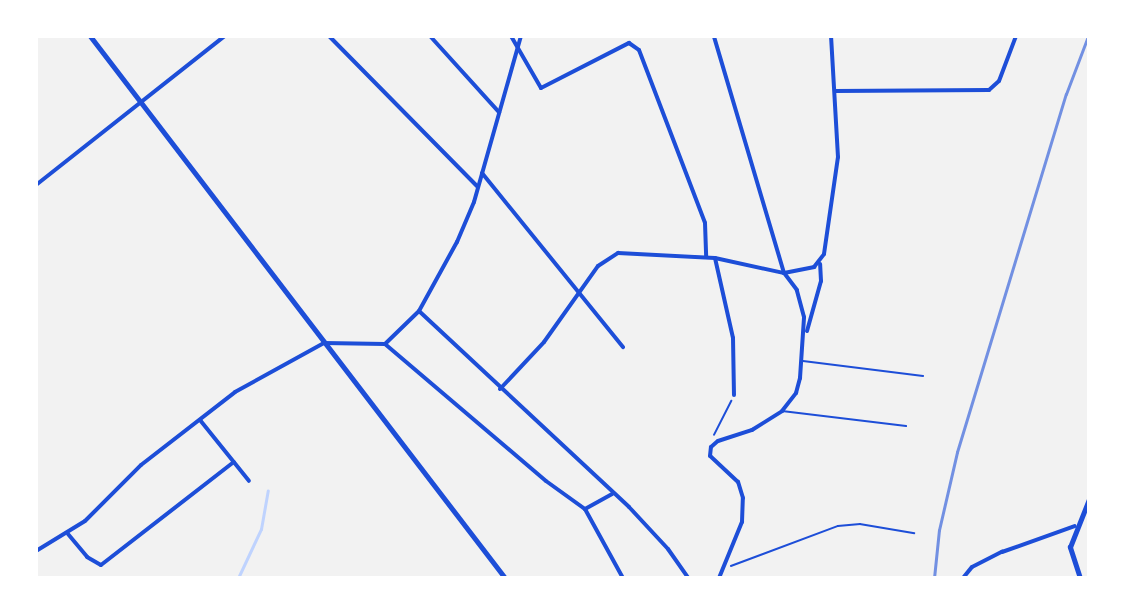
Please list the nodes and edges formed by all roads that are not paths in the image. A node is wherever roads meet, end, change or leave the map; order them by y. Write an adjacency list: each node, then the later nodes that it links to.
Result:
1 (90, 36): 12 (street)
2 (225, 36): 12 (street)
3 (329, 36): 16 (street)
4 (430, 36): 13 (street)
5 (511, 36): 10 (street)
6 (521, 36): 10 (street)
7 (714, 36): 20 (street)
8 (831, 36): 11 (street)
9 (1016, 36): 11 (street)
10 (517, 48): 13 (street); 17 (street)
11 (835, 91): 19 (street)
12 (140, 101): 15 (street); 24 (street)
13 (499, 112): 14 (street)
14 (482, 172): 16 (street); 21 (street)
15 (36, 185)
16 (477, 186): 22 (street)
17 (706, 257): 18 (street); 21 (street)
18 (715, 258): 20 (street); 30 (street)
19 (820, 263): 20 (street); 23 (street)
20 (784, 273): 23 (street)
21 (580, 292): 26 (street); 29 (street)
22 (419, 311): 25 (street); 29 (street)
23 (806, 335): 27 (street)
24 (324, 343): 25 (street); 32 (street); 42 (street)
25 (385, 344): 38 (street)
26 (624, 347)
27 (803, 361): 28 (lane); 31 (street)
28 (923, 376)
29 (500, 389): 36 (street)
30 (734, 395)
31 (782, 411): 33 (lane); 45 (street)
32 (200, 420): 34 (street); 40 (street)
33 (906, 426)
34 (234, 462): 35 (street); 40 (street)
35 (249, 481)
36 (612, 494): 38 (street); 44 (street)
37 (1089, 499): 39 (street)
38 (585, 509): 43 (street)
39 (1076, 526): 46 (street); 47 (street)
40 (68, 534): 41 (street)
41 (36, 551)
42 (505, 578)
43 (623, 578)
44 (688, 578)
45 (719, 578)
46 (963, 578)
47 (1080, 578)

